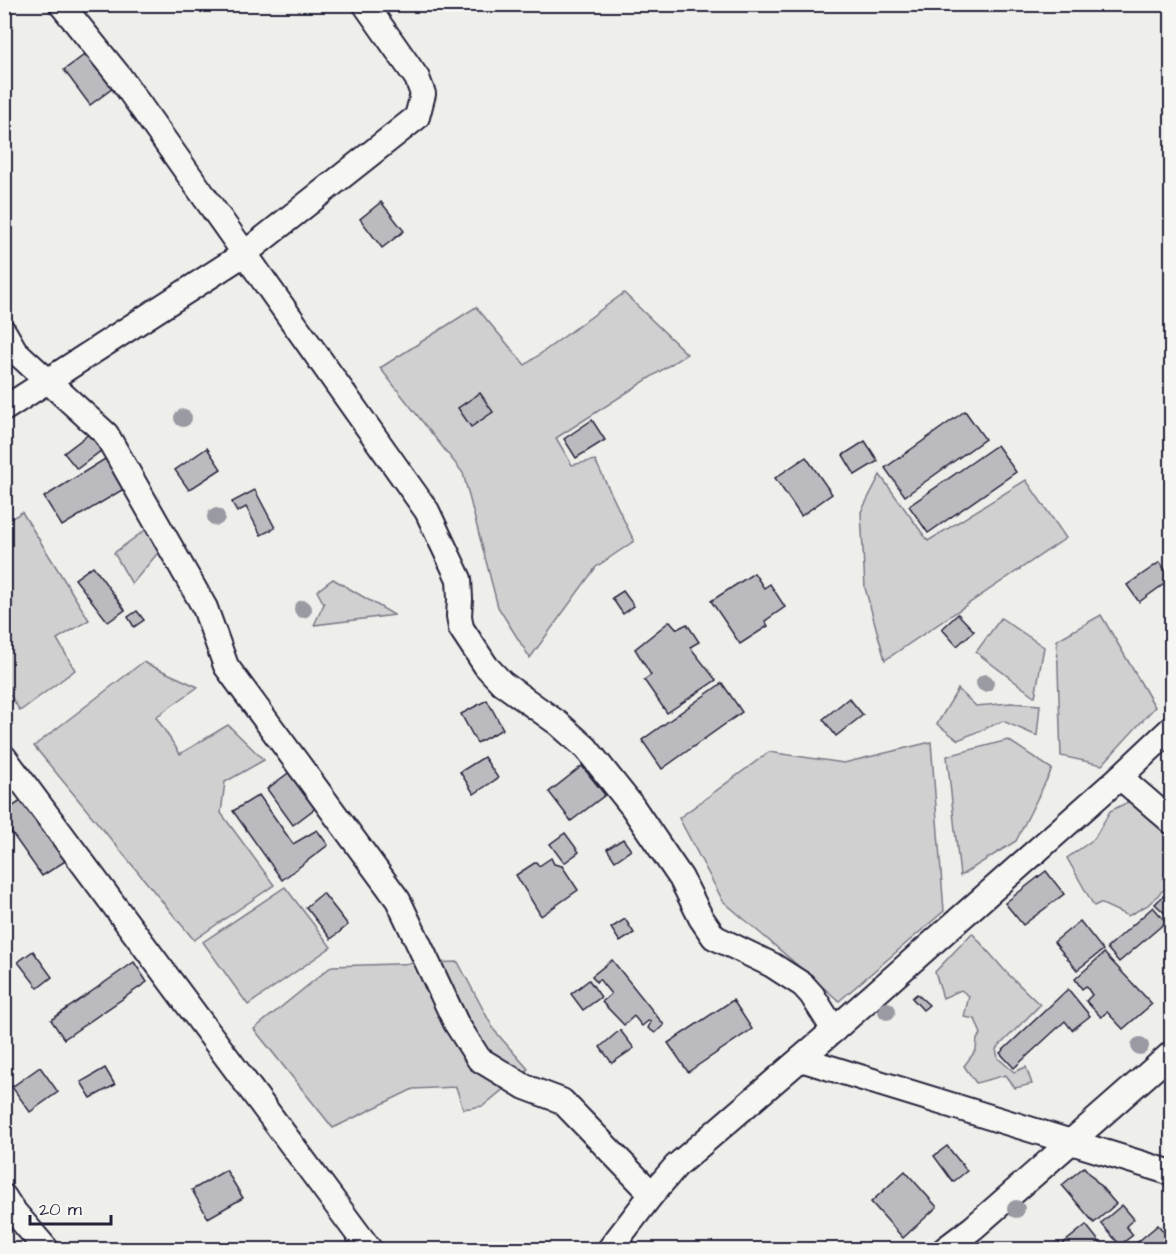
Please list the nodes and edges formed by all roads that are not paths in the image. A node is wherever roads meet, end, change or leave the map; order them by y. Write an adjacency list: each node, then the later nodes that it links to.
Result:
1 (61, 4): 3 (street)
2 (365, 4): 3 (street)
3 (244, 254): 5 (street); 11 (street)
4 (4, 333): 5 (street)
5 (46, 381): 6 (street); 16 (street)
6 (4, 409)
7 (1172, 728): 9 (street)
8 (4, 757): 19 (street)
9 (1120, 777): 10 (street); 11 (street)
10 (1172, 822)
11 (834, 1030): 13 (street)
12 (1172, 1053): 14 (street)
13 (801, 1059): 14 (street); 16 (street)
14 (1069, 1141): 15 (street); 21 (street)
15 (1172, 1173)
16 (652, 1194): 20 (street)
17 (4, 1197): 18 (street)
18 (47, 1250)
19 (370, 1250)
20 (609, 1250)
21 (944, 1250)

